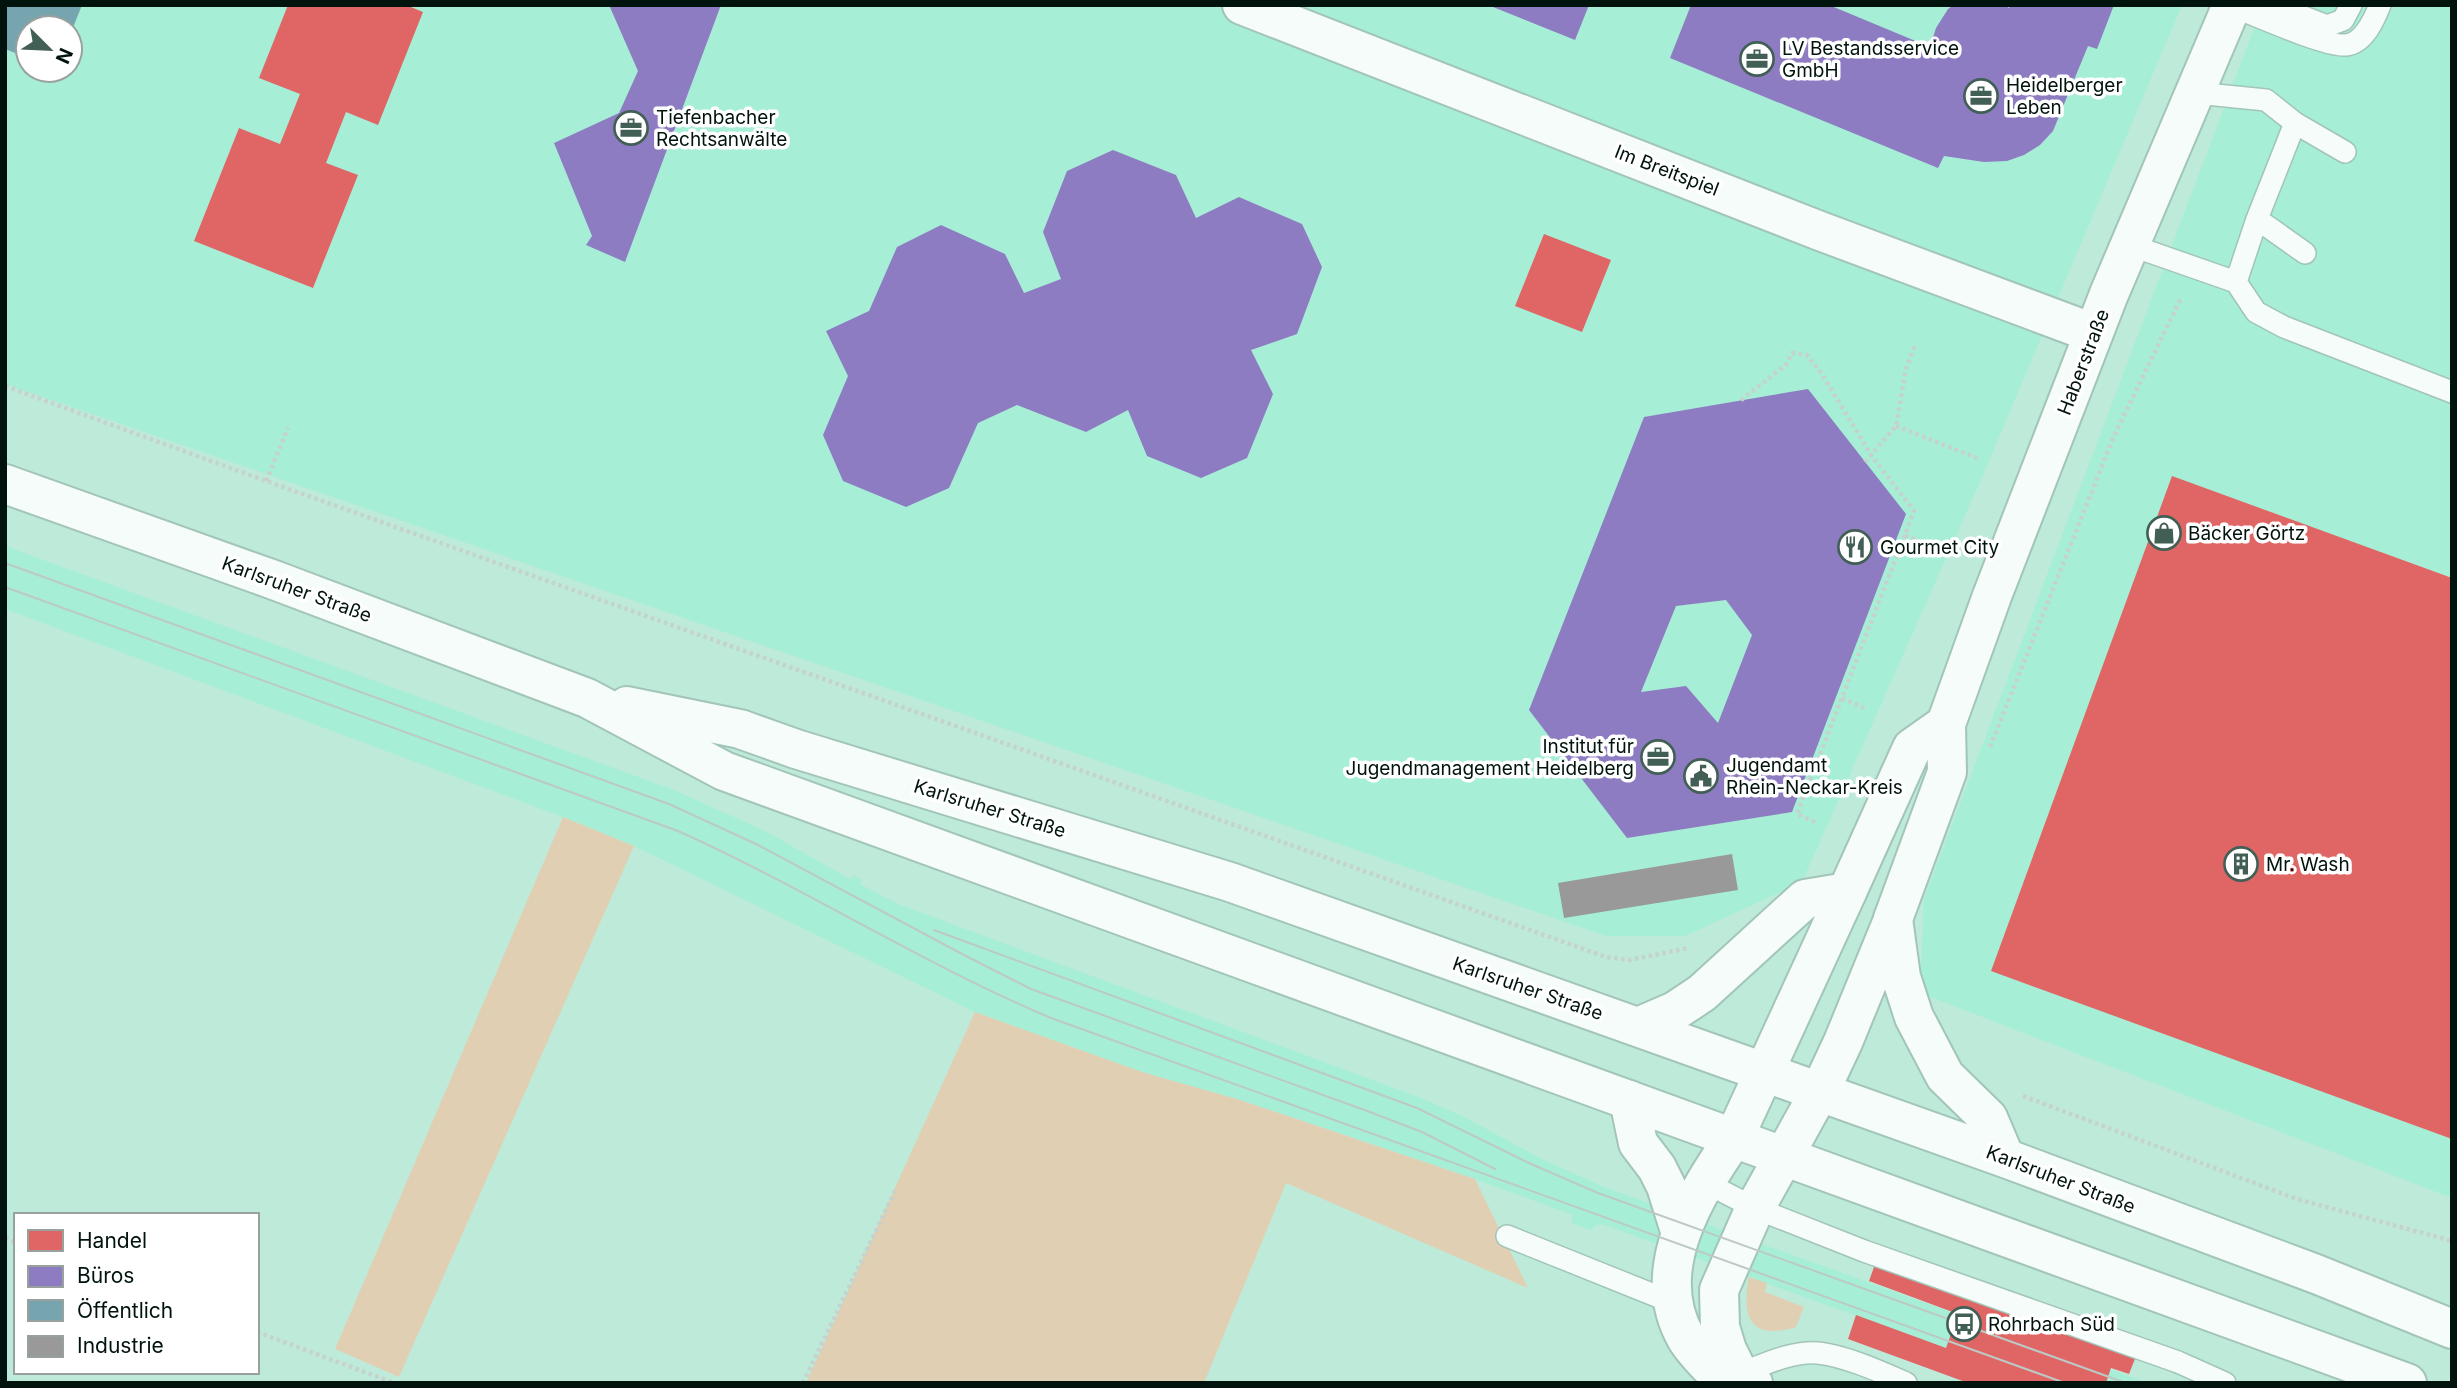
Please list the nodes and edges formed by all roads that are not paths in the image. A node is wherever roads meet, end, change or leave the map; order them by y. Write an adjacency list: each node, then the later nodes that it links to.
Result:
1 (1242, 5): 13 (main road, Im Breitspiel)
2 (2273, 5): 3 (lane)
3 (2351, 5)
4 (2380, 5): 5 (lane)
5 (2232, 6): 6 (main road, Haberstraße)
6 (2196, 93): 7 (lane); 10 (main road, Haberstraße)
7 (2295, 123): 8 (lane); 9 (lane)
8 (2345, 152)
9 (2257, 219): 11 (lane); 12 (lane)
10 (2130, 244): 12 (lane); 13 (main road, Haberstraße)
11 (2305, 253)
12 (2236, 282): 14 (lane)
13 (2093, 333): 17 (main road, Haberstraße)
14 (2452, 392)
15 (5, 484): 16 (main road, Karlsruher Straße)
16 (587, 698): 20 (main road, Karlsruher Straße); 23 (main road, Karlsruher Straße)
17 (1945, 724): 18 (main road); 19 (main road, Haberstraße)
18 (1847, 891): 20 (main road); 21 (main road)
19 (1893, 919): 22 (main road, Haberstraße); 26 (main road)
20 (1638, 1027): 21 (main road, Karlsruher Straße)
21 (1765, 1072): 22 (main road, Karlsruher Straße); 24 (main road)
22 (1820, 1091): 25 (main road, Haberstraße); 26 (main road, Karlsruher Straße)
23 (1629, 1100): 24 (main road, Karlsruher Straße); 29 (main road)
24 (1734, 1138): 25 (main road, Karlsruher Straße); 27 (main road)
25 (1784, 1156): 28 (main road, Haberstraße); 34 (main road, Karlsruher Straße)
26 (2005, 1158): 32 (main road, Karlsruher Straße)
27 (1704, 1182): 28 (lane); 29 (main road)
28 (1755, 1208): 33 (main road, Haberstraße); 36 (lane)
29 (1681, 1234): 31 (main road)
30 (1507, 1236): 31 (lane)
31 (1673, 1294): 33 (main road)
32 (2452, 1329)
33 (1735, 1376): 35 (lane)
34 (2396, 1380)
35 (1906, 1383)
36 (2225, 1383)

